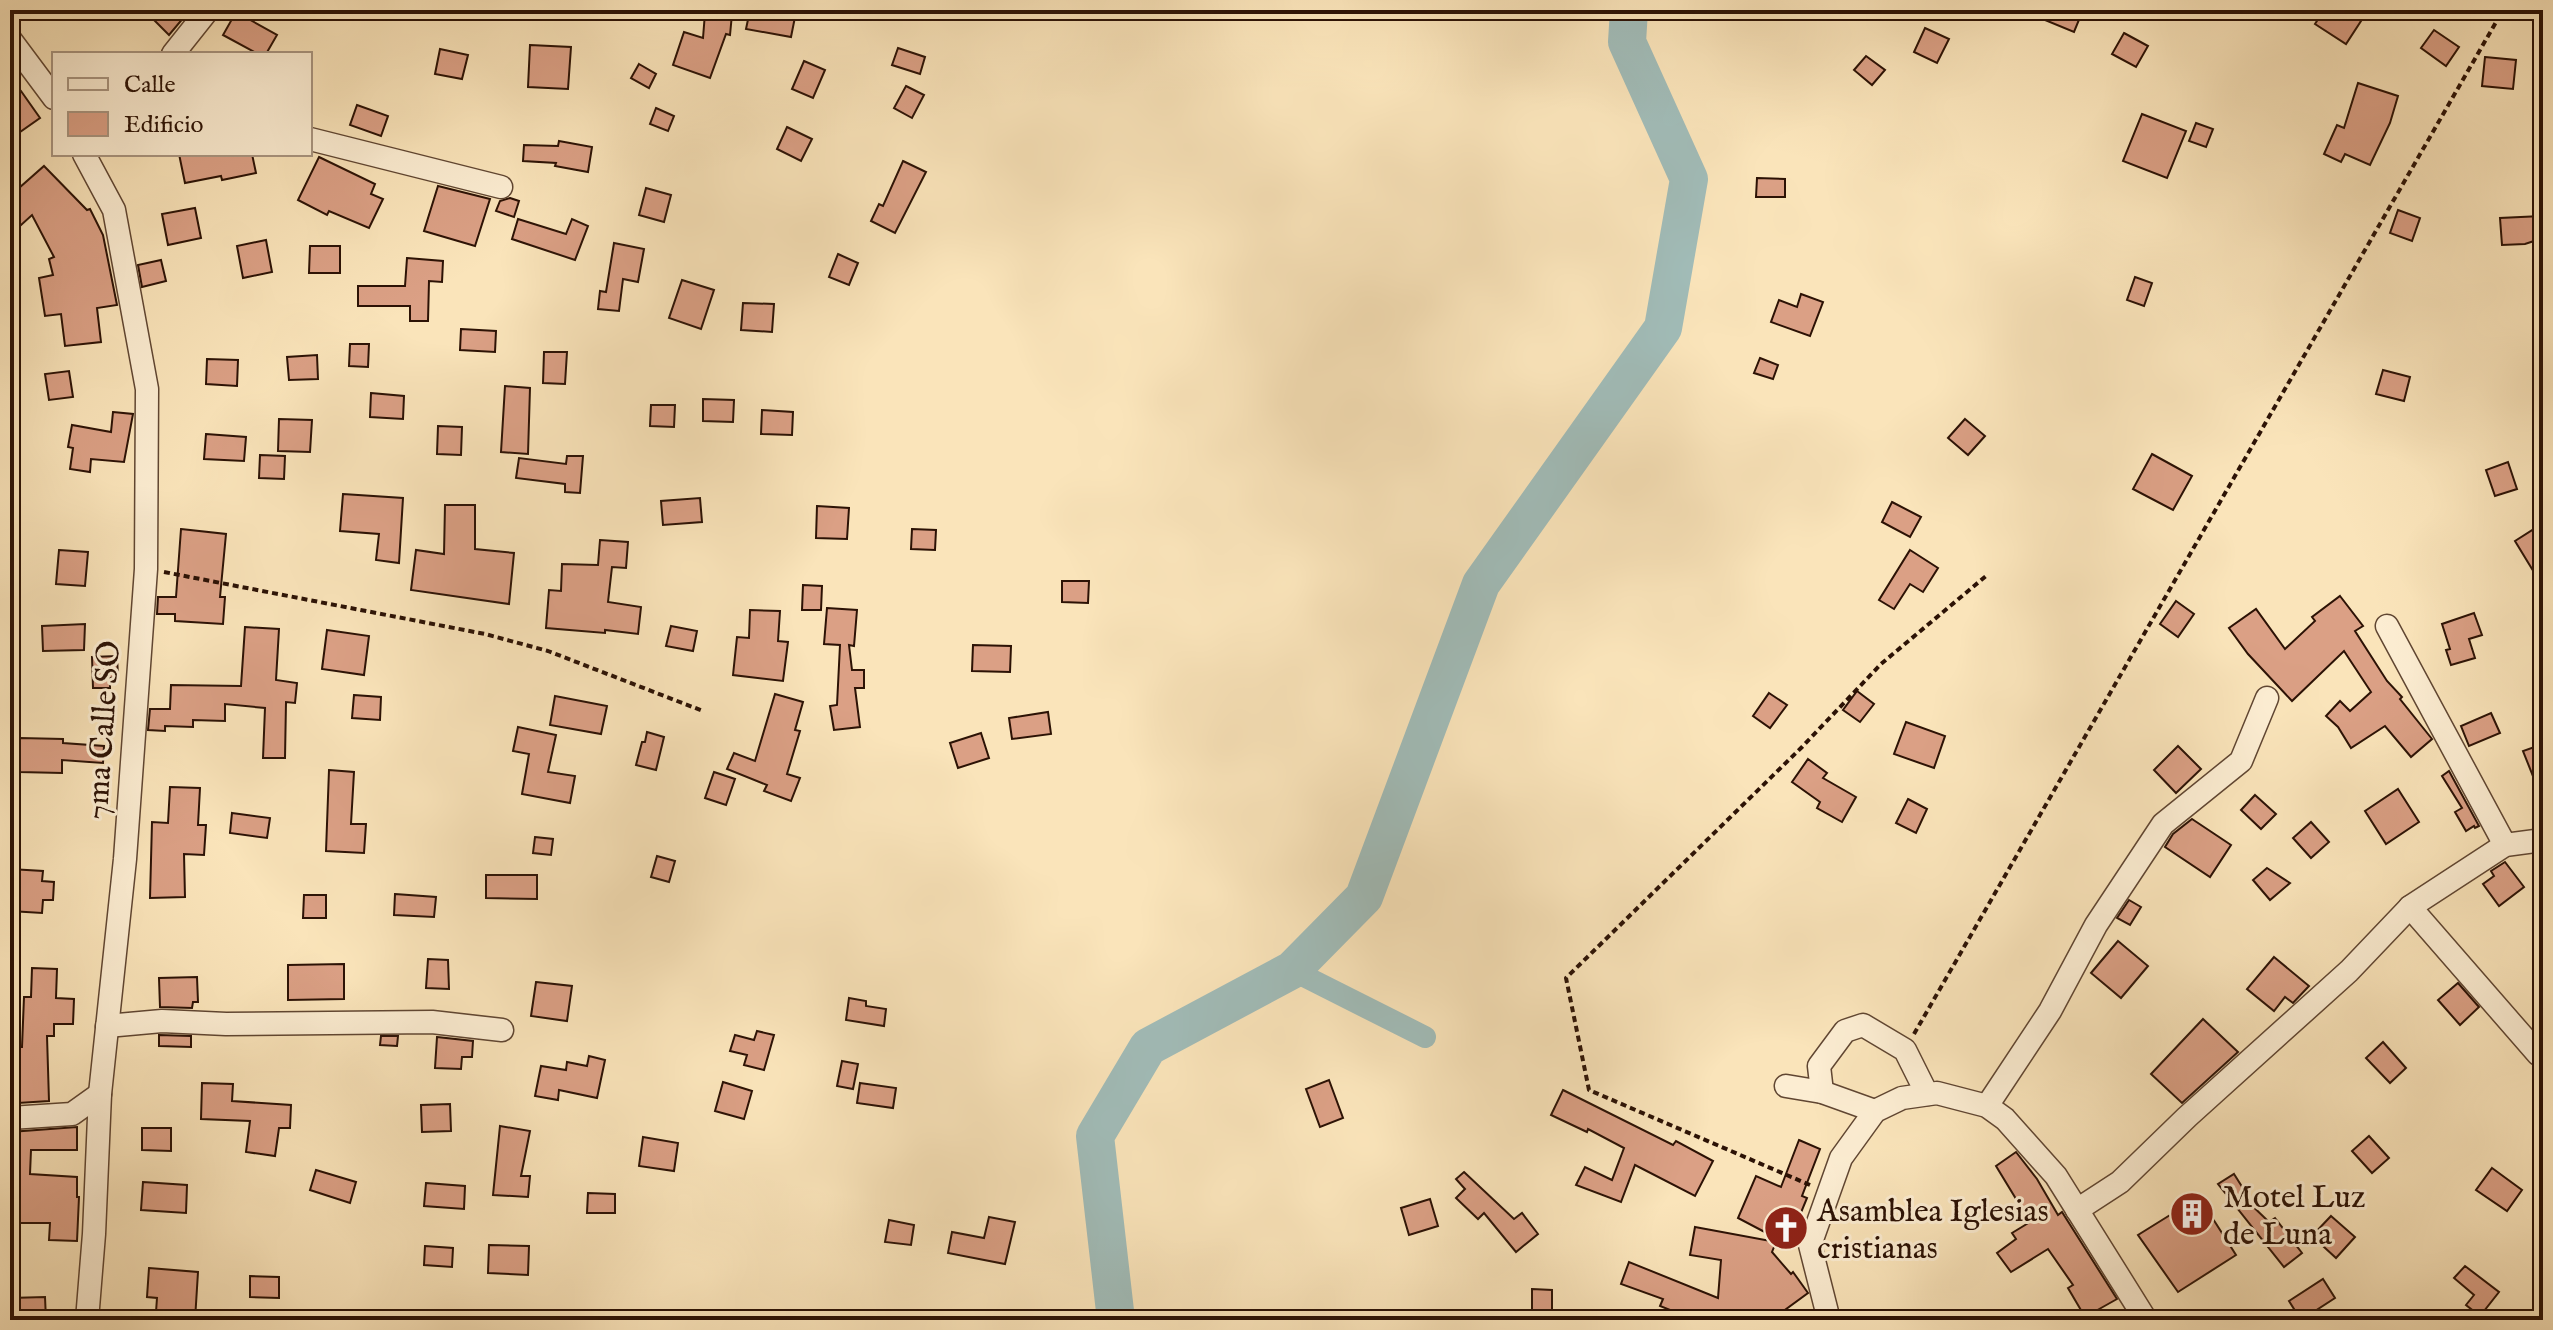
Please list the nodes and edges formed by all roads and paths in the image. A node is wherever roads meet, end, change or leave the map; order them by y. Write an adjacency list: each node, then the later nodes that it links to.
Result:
1 (208, 10): 4 (street)
2 (2503, 10): 19 (path)
3 (10, 39): 5 (street)
4 (176, 52)
5 (52, 95)
6 (312, 140): 8 (street)
7 (85, 156): 9 (street, 7ma Calle SO)
8 (501, 187)
9 (146, 569): 13 (path); 17 (street, 7ma Calle SO)
10 (1986, 576): 28 (path)
11 (2387, 626): 15 (street)
12 (2267, 698): 25 (street)
13 (703, 711)
14 (2543, 840): 15 (street)
15 (2505, 845): 16 (street)
16 (2410, 907): 20 (street); 29 (street)
17 (107, 1026): 18 (street); 23 (street, 7ma Calle SO)
18 (502, 1030)
19 (1905, 1050): 22 (street); 24 (street)
20 (2538, 1054)
21 (1786, 1086): 22 (street)
22 (1822, 1092): 26 (street)
23 (100, 1094): 27 (street); 30 (street, 7ma Calle SO)
24 (1927, 1094): 25 (street); 26 (street)
25 (1987, 1106): 29 (street)
26 (1875, 1111): 28 (street)
27 (10, 1118)
28 (1828, 1193): 31 (street)
29 (2077, 1210): 32 (street)
30 (87, 1320)
31 (1829, 1320)
32 (2146, 1320)

